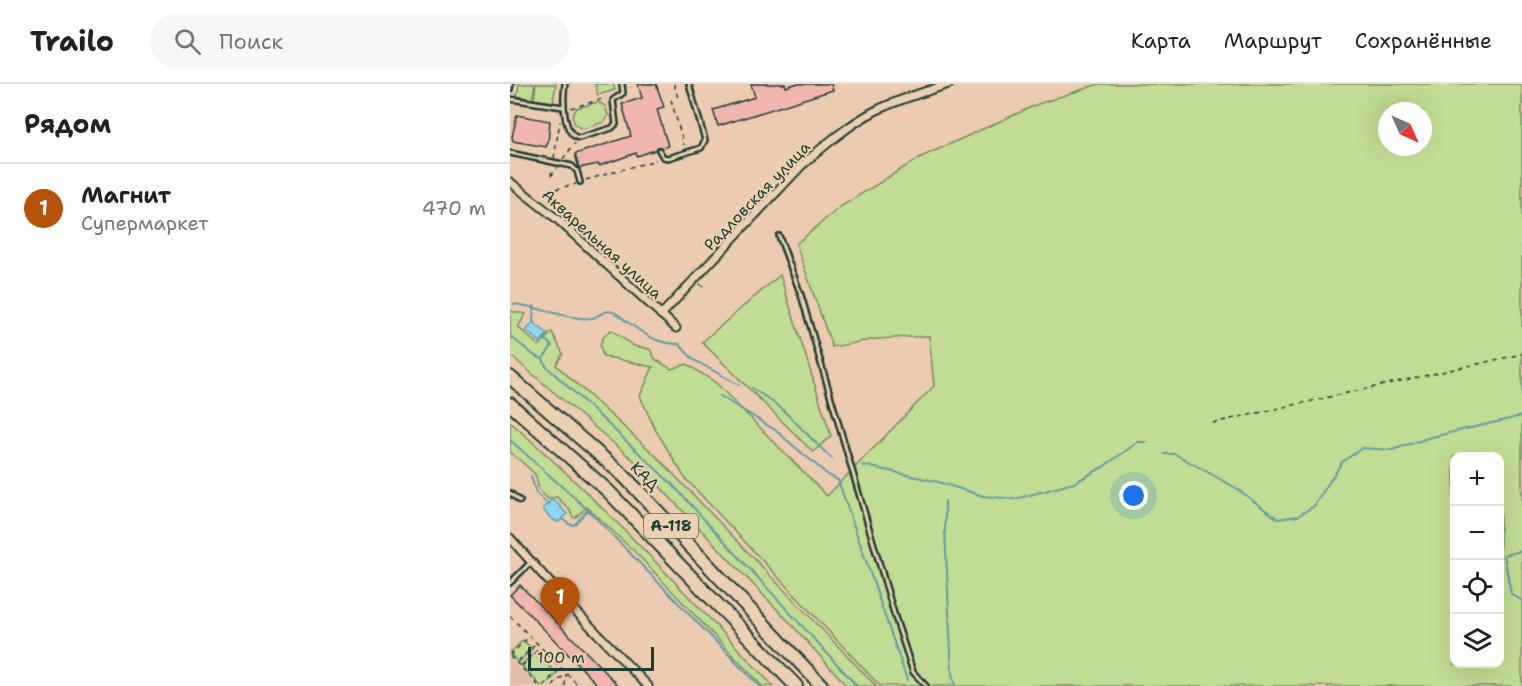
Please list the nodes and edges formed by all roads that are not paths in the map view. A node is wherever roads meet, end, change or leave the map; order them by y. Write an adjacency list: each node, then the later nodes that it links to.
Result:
1 (511, 84): 6 (lane)
2 (566, 84): 8 (lane)
3 (622, 84): 8 (lane)
4 (689, 84): 9 (lane)
5 (949, 84): 14 (street, Радловская улица)
6 (510, 89)
7 (510, 99): 8 (lane)
8 (563, 109)
9 (659, 150)
10 (510, 153): 12 (lane)
11 (510, 182): 14 (street, Акварельная улица)
12 (580, 182)
13 (780, 236): 26 (lane)
14 (661, 315): 15 (street, Акварельная улица)
15 (676, 328)
16 (510, 377): 25 (highway, КАД / А-118)
17 (510, 404): 24 (highway, А-118)
18 (510, 493): 19 (lane)
19 (520, 501)
20 (510, 538): 21 (street)
21 (532, 561): 22 (lane); 23 (street)
22 (510, 583)
23 (648, 686)
24 (796, 686)
25 (822, 686)
26 (926, 686)

